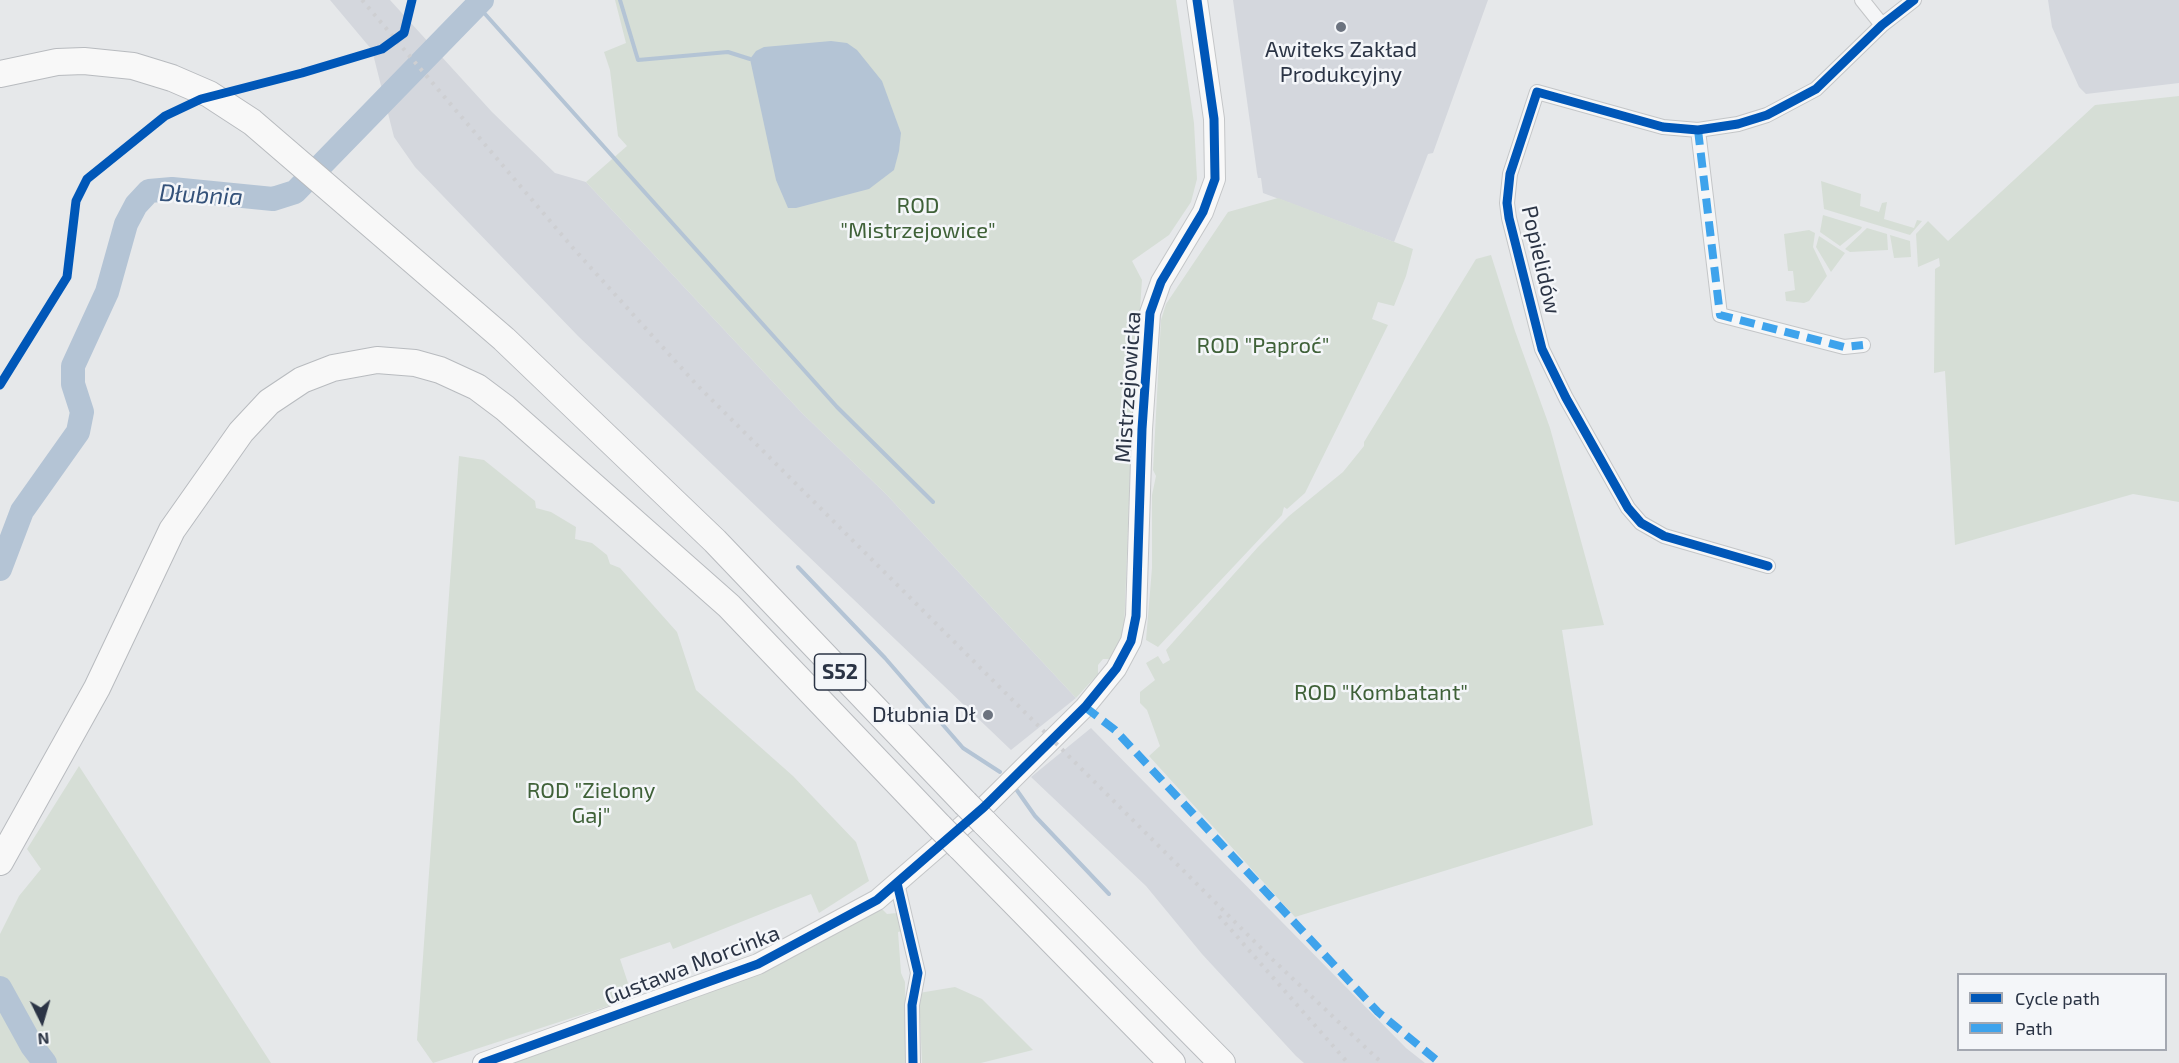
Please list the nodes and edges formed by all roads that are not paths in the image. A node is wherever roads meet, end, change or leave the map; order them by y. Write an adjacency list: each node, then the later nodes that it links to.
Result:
1 (1197, 0): 9 (street, Mistrzejowicka)
2 (1862, 0): 4 (street)
3 (1914, 0): 4 (street, Popielidów)
4 (1882, 25): 6 (street, Popielidów)
5 (0, 74): 15 (highway, S52, bridge)
6 (1698, 130): 7 (street); 8 (street, Popielidów)
7 (1863, 345)
8 (1768, 566)
9 (1085, 706): 11 (street, Gustawa Morcinka)
10 (0, 862): 14 (highway, S52, bridge)
11 (897, 883): 12 (street, Gustawa Morcinka); 13 (street)
12 (483, 1063)
13 (913, 1063)
14 (1172, 1063)
15 (1222, 1063)

